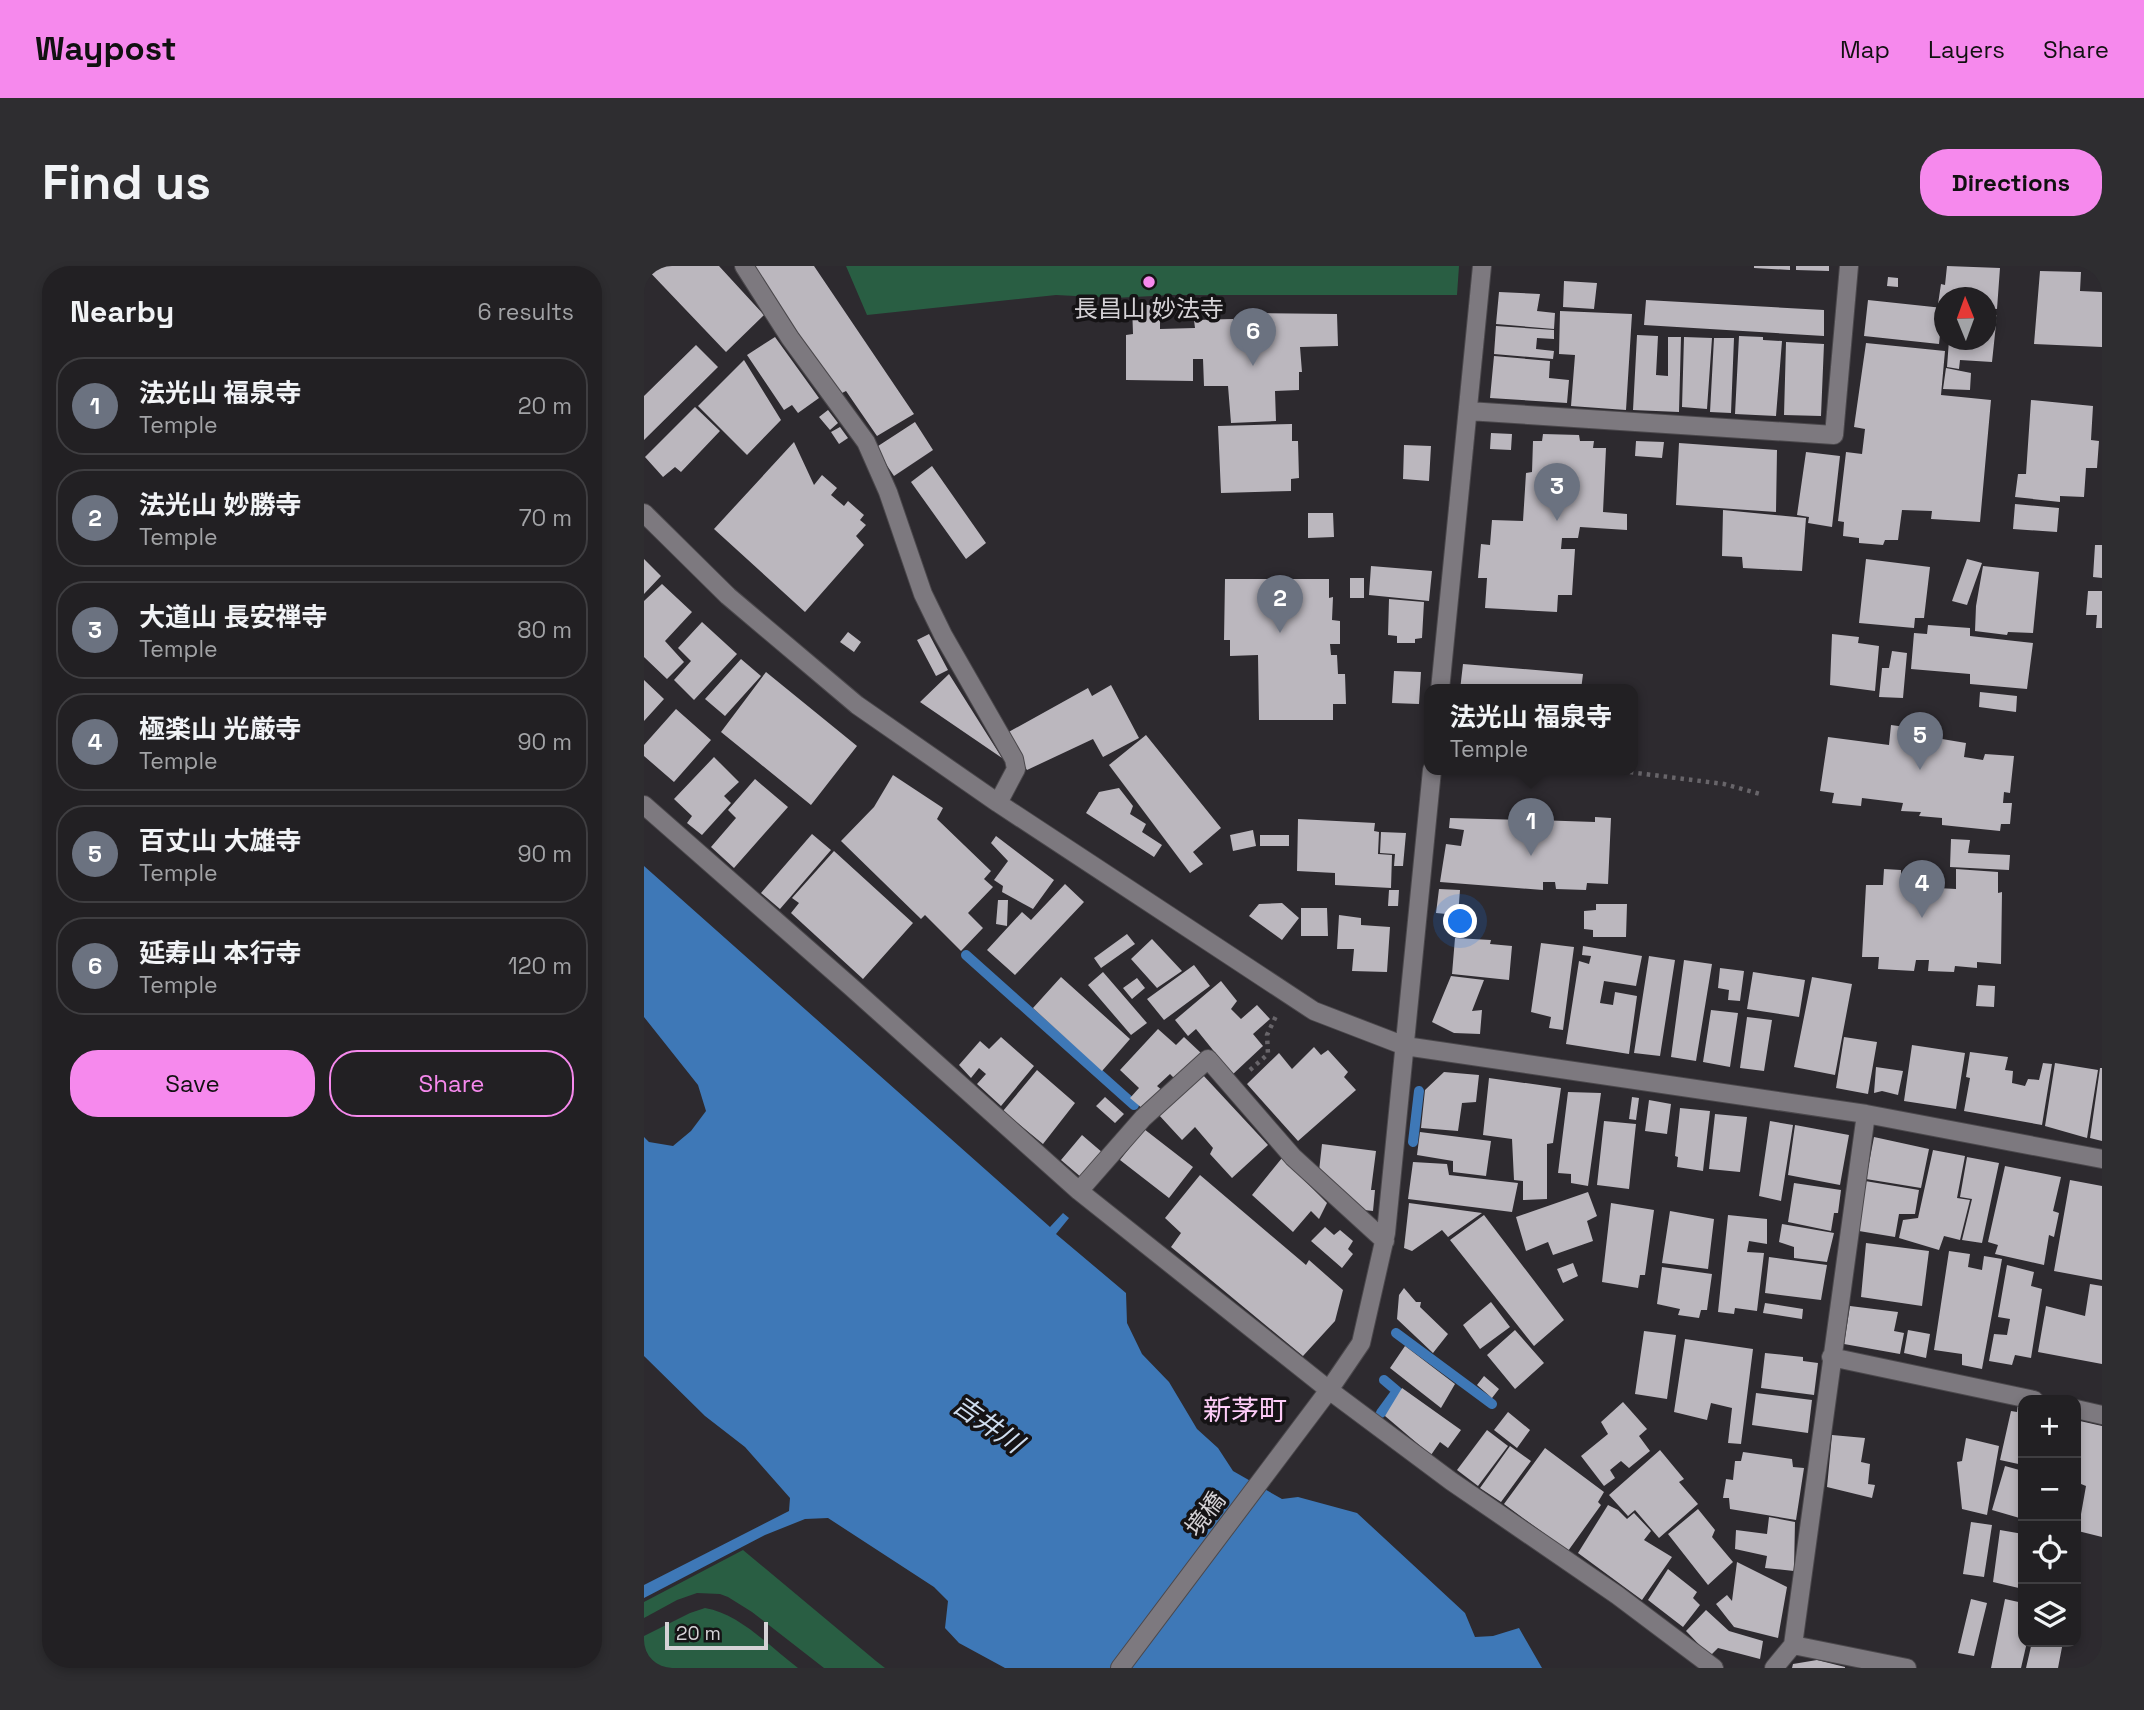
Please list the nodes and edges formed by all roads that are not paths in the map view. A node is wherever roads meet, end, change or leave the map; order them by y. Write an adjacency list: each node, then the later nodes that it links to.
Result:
1 (744, 266): 8 (street)
2 (1482, 266): 4 (street)
3 (1849, 266): 4 (street)
4 (1468, 411): 6 (street)
5 (644, 513): 8 (street)
6 (1441, 684)
7 (1432, 775): 10 (street, 境橋)
8 (998, 803): 10 (street)
9 (644, 805): 13 (street)
10 (1405, 1046): 11 (street); 14 (street, 境橋)
11 (1866, 1114): 12 (street); 15 (street)
12 (2102, 1159)
13 (1079, 1191): 14 (street); 16 (street)
14 (1385, 1241): 16 (street, 境橋)
15 (1831, 1357): 17 (street); 20 (street)
16 (1329, 1390): 21 (street, 境橋); 22 (street)
17 (2018, 1397)
18 (2081, 1410): 19 (street)
19 (2102, 1415)
20 (1793, 1645): 23 (street); 24 (street)
21 (1120, 1668)
22 (1714, 1668)
23 (1774, 1668)
24 (1907, 1668)

